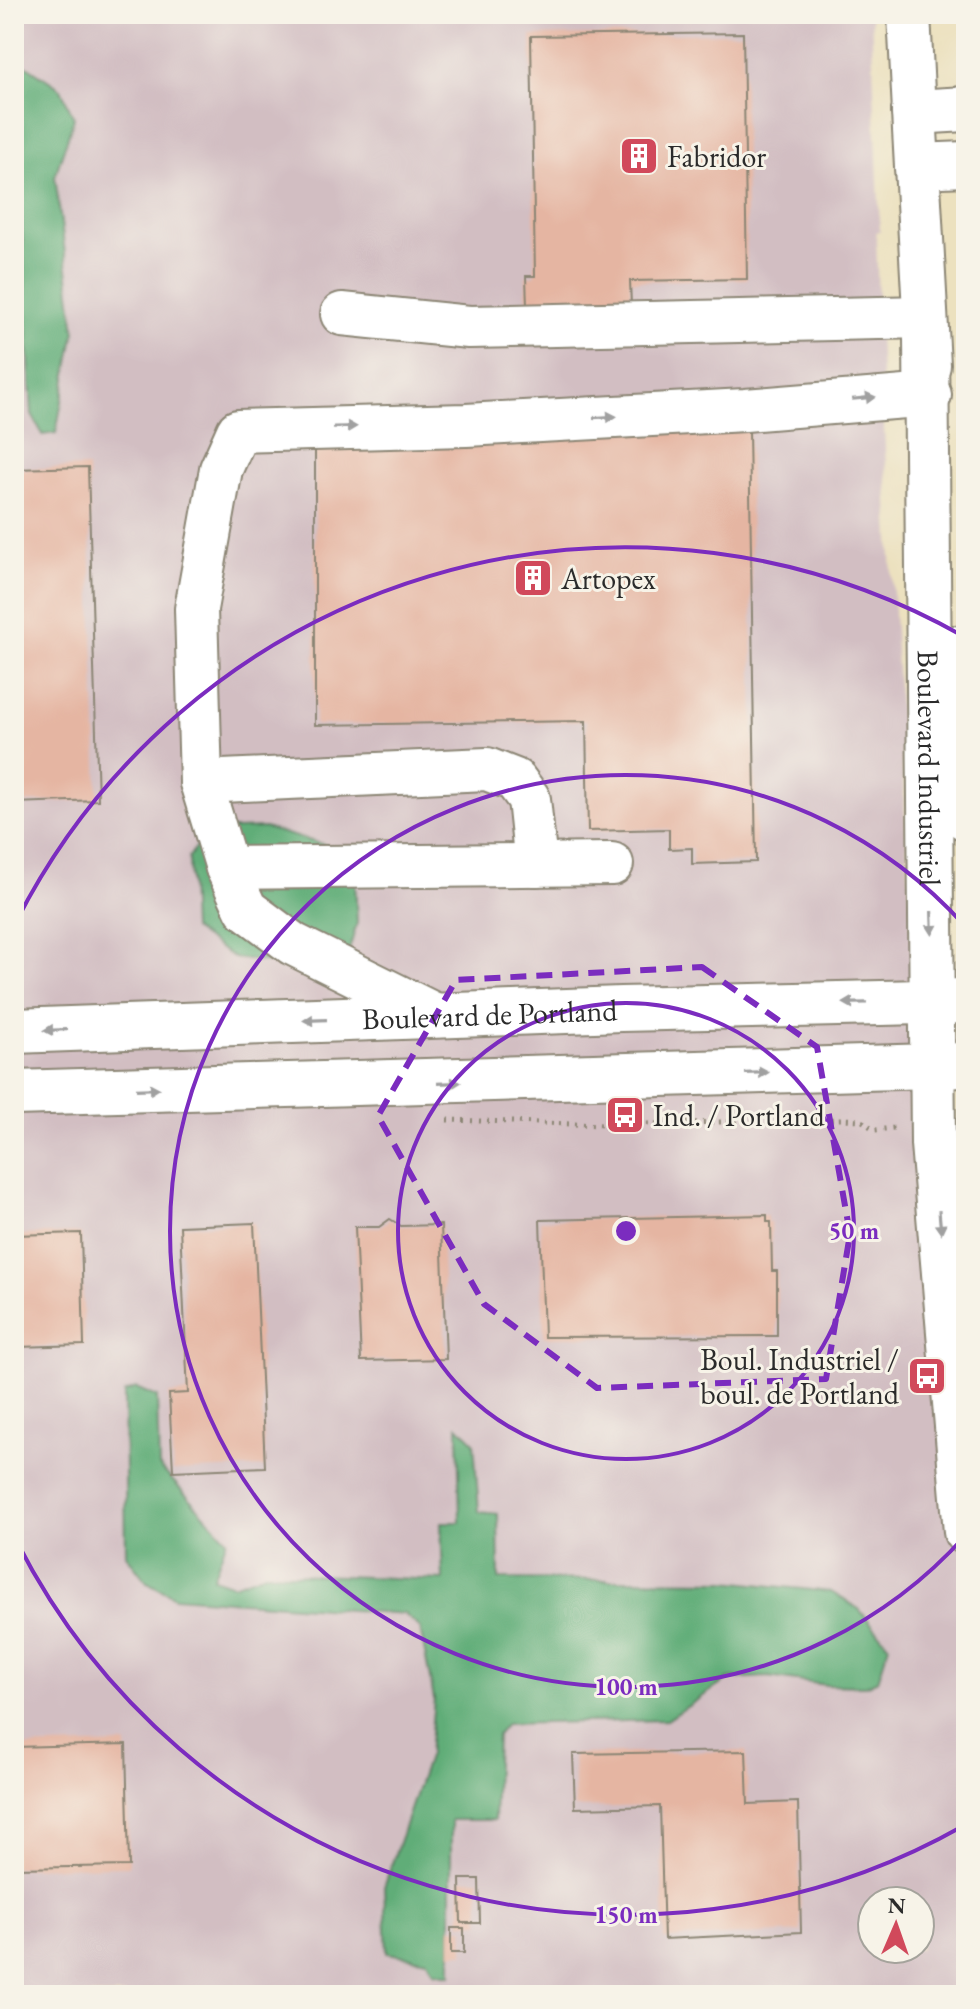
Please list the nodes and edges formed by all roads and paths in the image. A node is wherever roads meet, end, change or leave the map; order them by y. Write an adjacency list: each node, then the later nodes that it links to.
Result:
1 (909, 14): 3 (street, Boulevard Industriel)
2 (966, 109): 3 (main road)
3 (914, 112): 5 (main road, Boulevard Industriel)
4 (966, 164): 5 (main road)
5 (917, 166): 7 (main road, Boulevard Industriel)
6 (342, 314): 7 (street)
7 (925, 327): 8 (main road, Boulevard Industriel)
8 (928, 395): 9 (main road, Boulevard Industriel); 10 (street, one-way to 8); 15 (main road, Boulevard Industriel, one-way to 15)
9 (964, 766): 11 (main road, Boulevard Industriel)
10 (201, 782): 13 (street); 14 (street)
11 (966, 818)
12 (612, 864): 13 (street)
13 (536, 865): 14 (street)
14 (227, 868): 16 (street)
15 (949, 1001): 16 (main road, Boulevard de Portland, one-way to 16); 18 (main road, Boulevard Industriel)
16 (438, 1016): 17 (main road, Boulevard de Portland, one-way to 17)
17 (14, 1031)
18 (949, 1066): 19 (main road, one-way to 18); 22 (main road, Boulevard Industriel, one-way to 22)
19 (14, 1093)
20 (481, 1121): 21 (path)
21 (894, 1128)
22 (966, 1532)

